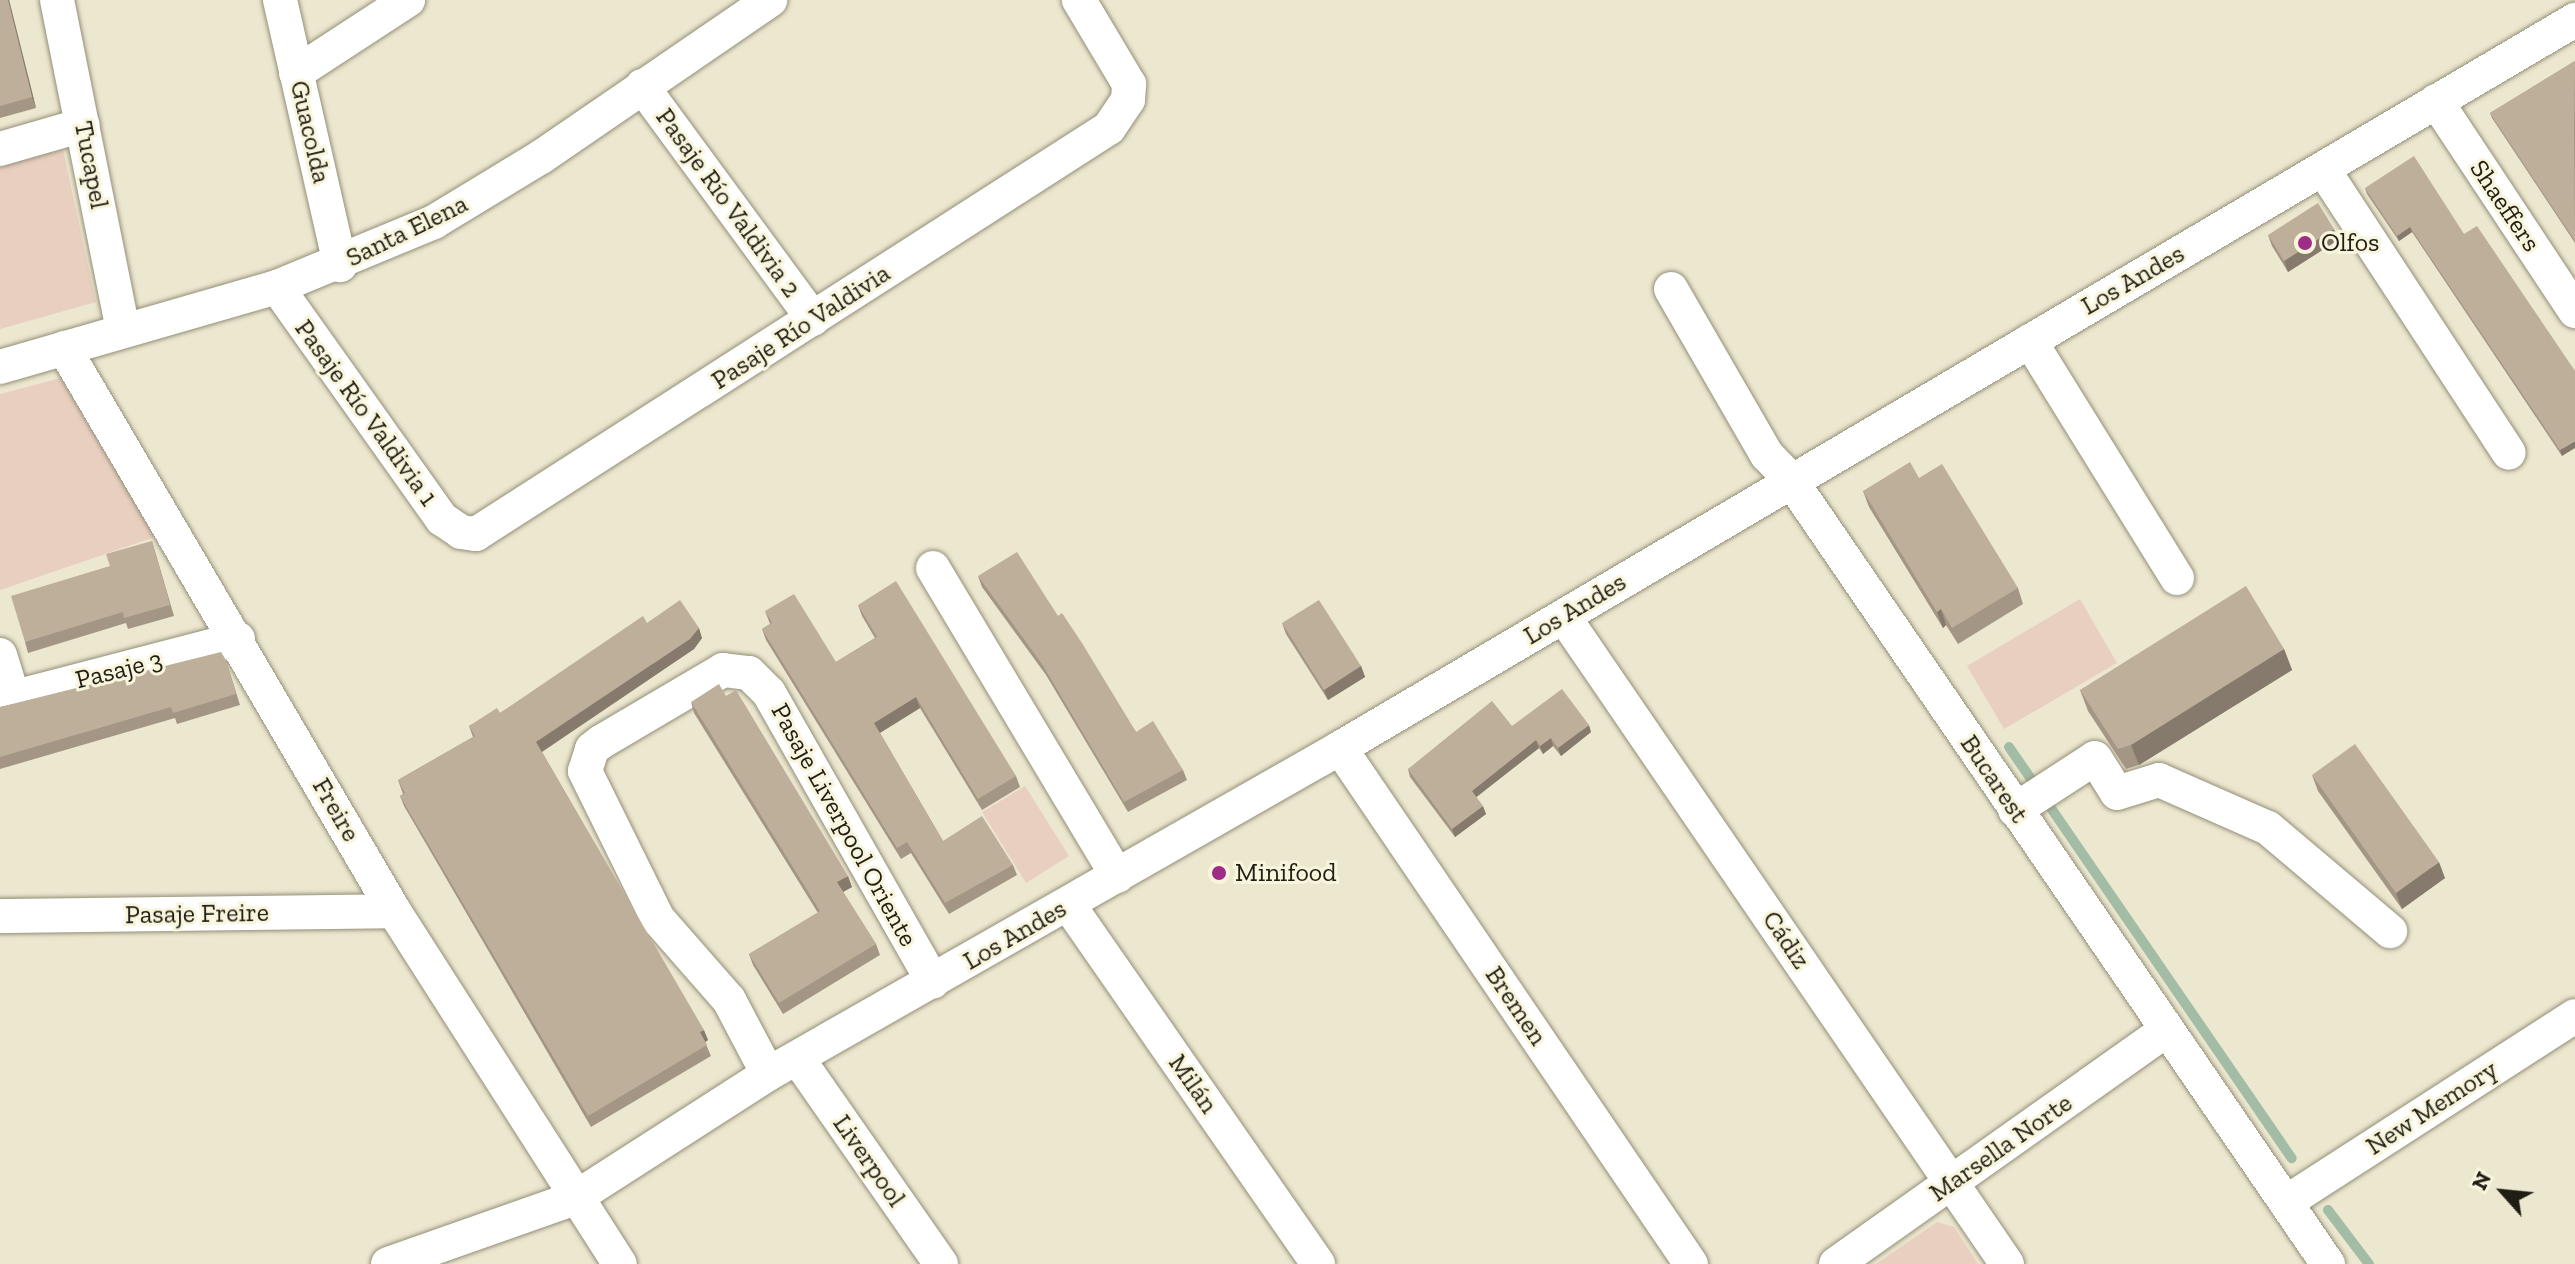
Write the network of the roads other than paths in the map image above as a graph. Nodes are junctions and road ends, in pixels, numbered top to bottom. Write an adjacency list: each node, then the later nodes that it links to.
1 (57, 0): 10 (street, Tucapel)
2 (280, 0): 7 (street, Guacolda)
3 (408, 0): 7 (street)
4 (770, 0): 8 (street, Santa Elena)
5 (1079, 0): 17 (street, Pasaje Río Valdivia)
6 (2575, 20): 9 (street, Los Andes)
7 (296, 73): 13 (street, Guacolda)
8 (642, 86): 13 (street, Santa Elena); 17 (street, Pasaje Río Valdivia 2)
9 (2436, 101): 12 (street, Los Andes); 16 (street, Shaeffers)
10 (83, 125): 11 (street); 18 (street, Tucapel)
11 (0, 149)
12 (2323, 169): 19 (street, Los Andes); 22 (street)
13 (340, 265): 14 (street, Santa Elena)
14 (277, 287): 18 (street, Santa Elena); 24 (street, Pasaje Río Valdivia 1)
15 (1671, 289): 23 (street, Bucarest)
16 (2575, 311)
17 (813, 319): 24 (street, Pasaje Río Valdivia)
18 (123, 330): 20 (street, Santa Elena)
19 (2030, 341): 23 (street, Los Andes); 26 (street)
20 (64, 348): 21 (street, Santa Elena); 28 (street, Freire)
21 (0, 367)
22 (2509, 453)
23 (1790, 479): 27 (street, Los Andes); 33 (street, Bucarest)
24 (461, 532)
25 (933, 568): 34 (street)
26 (2177, 578)
27 (1564, 617): 31 (street, Los Andes); 43 (street, Cádiz)
28 (238, 639): 30 (street, Pasaje 3); 36 (street, Freire)
29 (0, 655): 30 (street)
30 (6, 699)
31 (1340, 748): 34 (street, Los Andes); 51 (street, Bremen)
32 (587, 761): 39 (street, Pasaje Liverpool Oriente); 42 (street, Liverpool)
33 (2015, 810): 38 (street); 41 (street, Bucarest)
34 (1117, 876): 35 (street, Los Andes)
35 (1068, 904): 39 (street, Los Andes); 50 (street, Milán)
36 (394, 911): 37 (street, Pasaje Freire); 44 (street, Freire)
37 (0, 916)
38 (2390, 931)
39 (933, 982): 42 (street, Los Andes)
40 (2575, 1016): 45 (street, New Memory)
41 (2165, 1031): 43 (street, Marsella Norte); 45 (street, Bucarest)
42 (783, 1066): 44 (street, Los Andes); 49 (street, Liverpool)
43 (1953, 1183): 52 (street, Marsella Norte); 53 (street, Cádiz)
44 (575, 1198): 47 (street, Los Andes); 48 (street, Freire)
45 (2288, 1201): 46 (street, Bucarest)
46 (2324, 1262)
47 (388, 1264)
48 (620, 1264)
49 (941, 1264)
50 (1318, 1264)
51 (1691, 1264)
52 (1836, 1264)
53 (2007, 1264)

